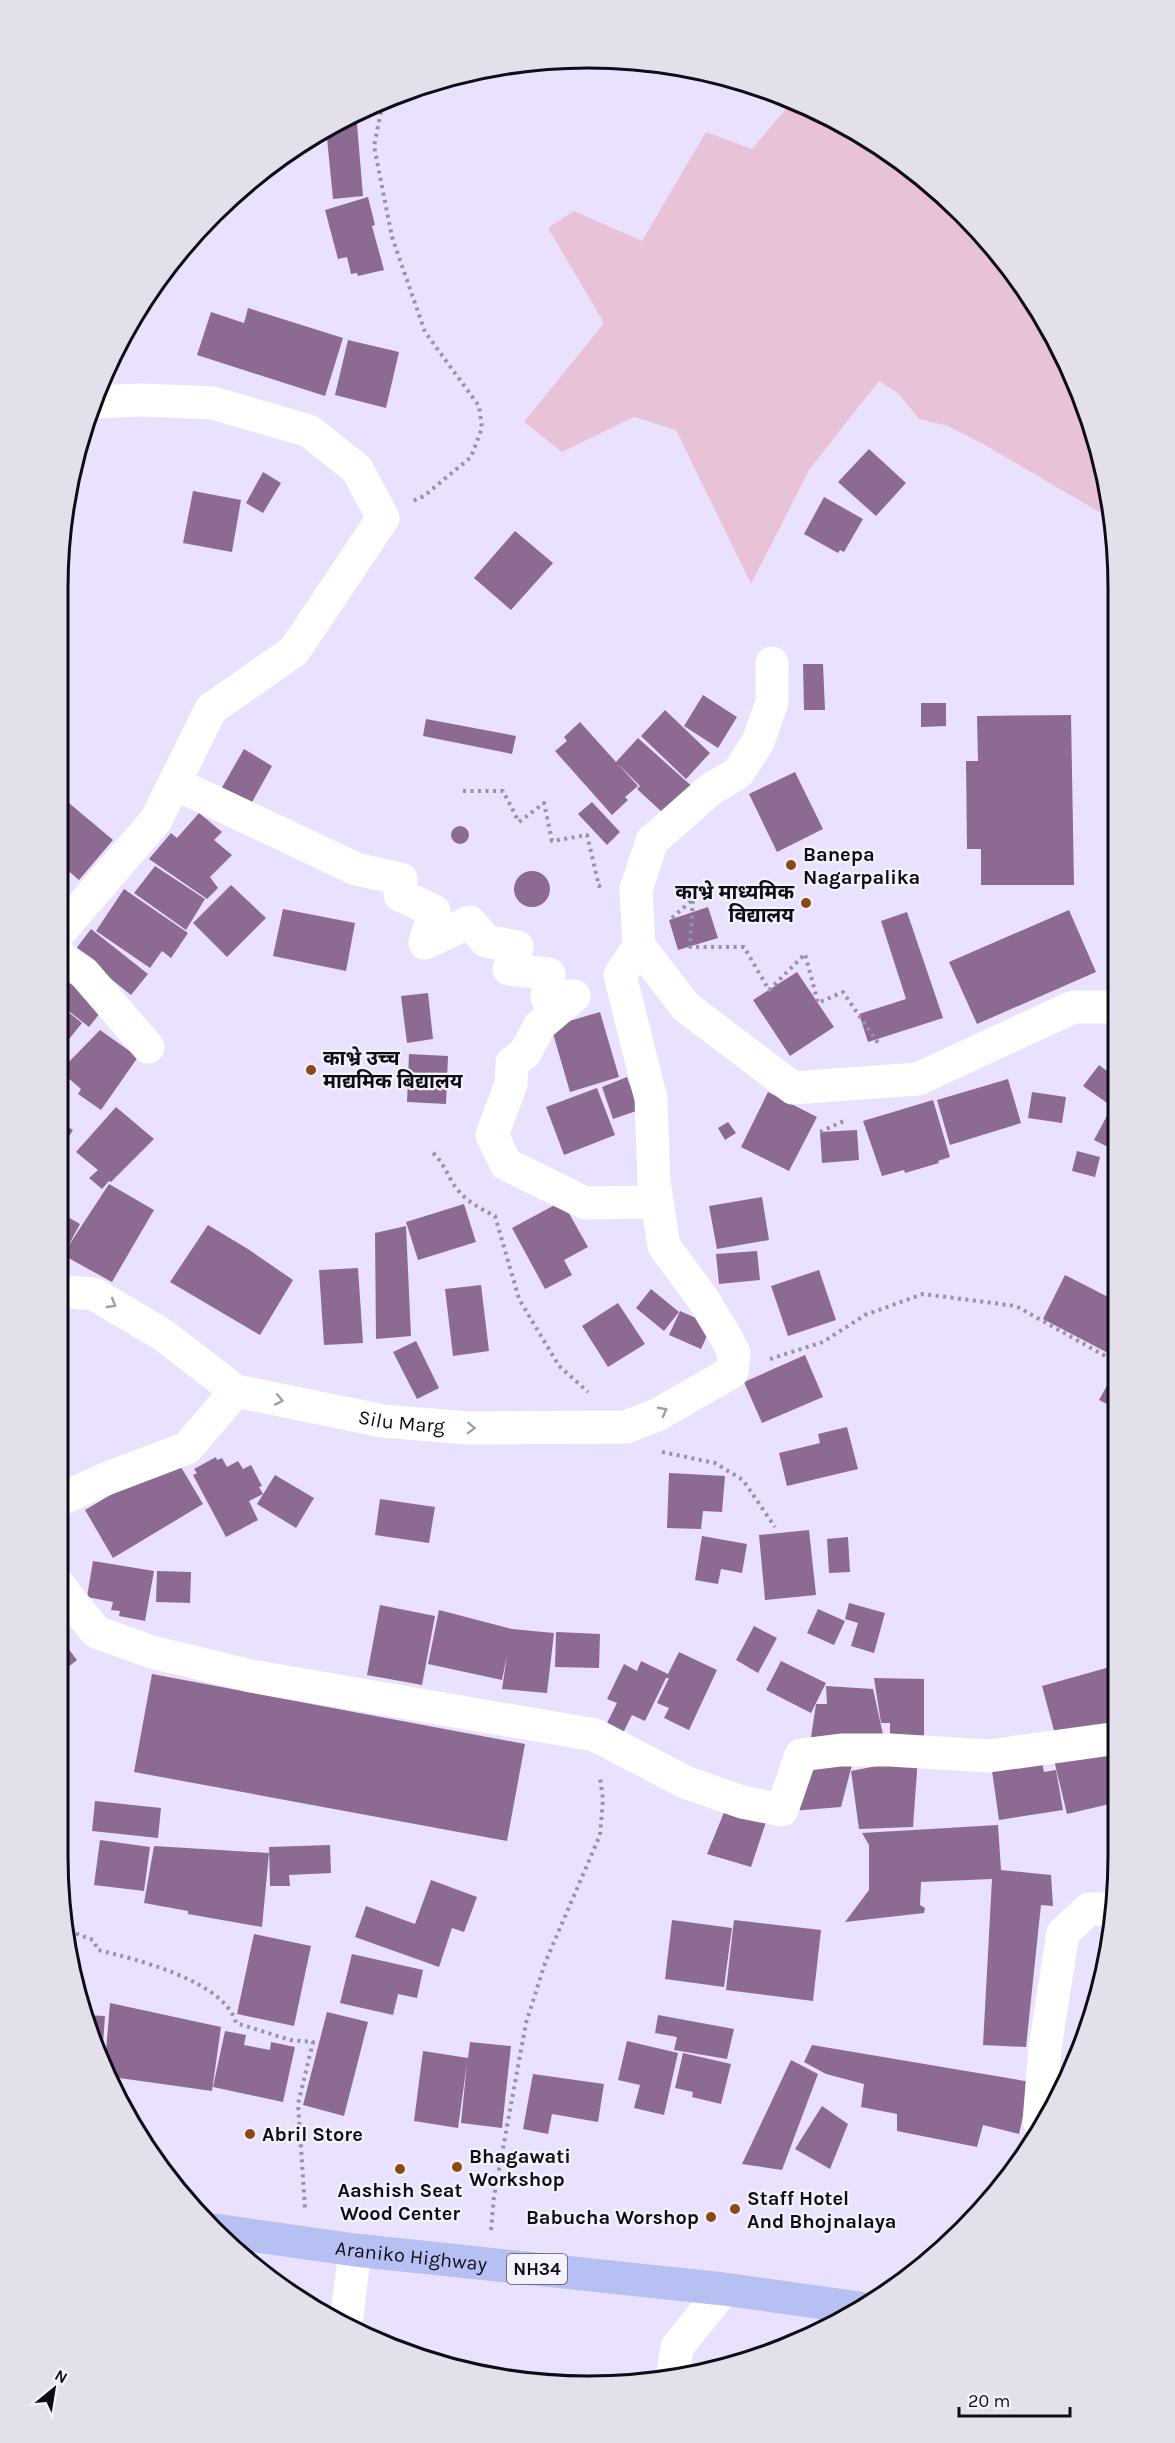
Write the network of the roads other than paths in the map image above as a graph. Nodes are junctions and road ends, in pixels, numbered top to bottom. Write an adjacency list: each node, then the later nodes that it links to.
1 (102, 402): 3 (street)
2 (772, 663): 5 (street)
3 (174, 783): 4 (street); 9 (street)
4 (68, 922)
5 (639, 946): 7 (street); 9 (street)
6 (68, 962): 8 (street)
7 (1108, 1007)
8 (148, 1047)
9 (657, 1202): 11 (street, Silu Marg, one-way to 9)
10 (68, 1292): 11 (street, Silu Marg, one-way to 11)
11 (236, 1391): 12 (street)
12 (68, 1496)
13 (68, 1597): 14 (street)
14 (1108, 1739)
15 (1104, 1909): 16 (street)
16 (1040, 2113)
17 (230, 2232): 18 (highway, Araniko Highway / NH34)
18 (355, 2250): 19 (highway, Araniko Highway / NH34); 21 (street)
19 (724, 2289): 20 (highway, Araniko Highway / NH34); 22 (street)
20 (847, 2306)
21 (347, 2316)
22 (674, 2368)

